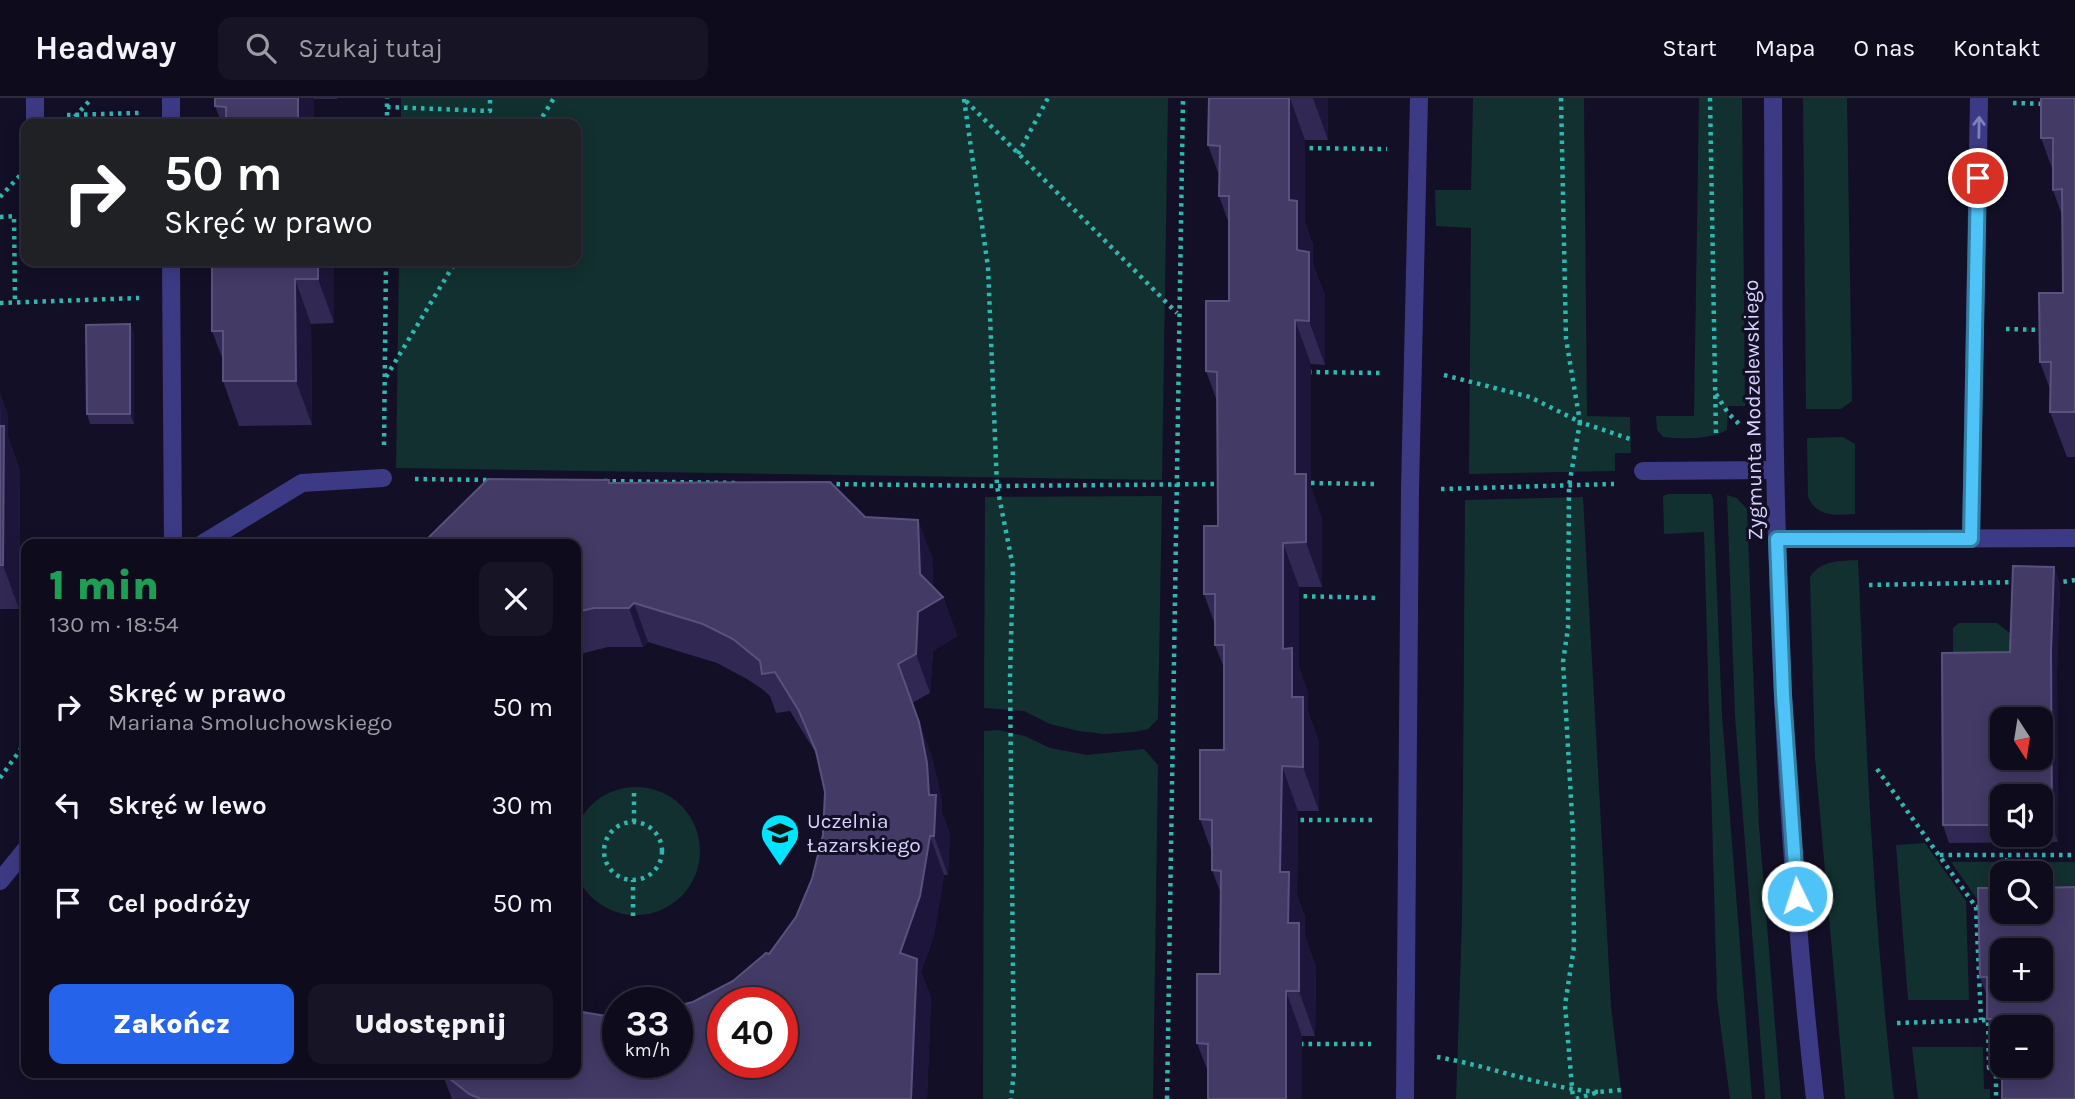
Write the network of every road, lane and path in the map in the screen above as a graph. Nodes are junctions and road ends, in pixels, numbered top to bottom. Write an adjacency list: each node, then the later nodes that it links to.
1 (35, 98): 18 (street)
2 (92, 98): 17 (path)
3 (387, 98): 15 (path)
4 (490, 98): 15 (path)
5 (554, 98): 21 (path)
6 (1048, 98): 24 (path)
7 (1183, 98): 34 (path)
8 (1419, 98): 23 (street)
9 (1561, 98): 41 (path)
10 (1710, 98): 40 (path)
11 (1773, 98): 45 (street, Zygmunta Modzelewskiego)
12 (964, 99): 24 (path); 56 (path)
13 (1979, 100): 14 (path); 35 (street, one-way to 13)
14 (2048, 104)
15 (387, 107): 20 (path)
16 (171, 111): 17 (path)
17 (78, 114): 18 (path); 19 (path)
18 (35, 117)
19 (73, 119)
20 (387, 119)
21 (541, 119)
22 (1293, 148): 23 (path)
23 (1418, 150): 37 (street)
24 (1018, 154): 34 (path)
25 (21, 174): 26 (path)
26 (0, 197)
27 (0, 217): 32 (path)
28 (171, 266): 31 (street)
29 (386, 266): 39 (path)
30 (453, 266): 39 (path)
31 (172, 297): 32 (path); 60 (street)
32 (15, 302): 33 (path)
33 (0, 303)
34 (1178, 313): 55 (path)
35 (1975, 329): 36 (path); 63 (street)
36 (2050, 330)
37 (1413, 370): 38 (path); 41 (path); 58 (street)
38 (1303, 372)
39 (385, 378): 47 (path)
40 (1714, 392): 42 (path); 43 (path)
41 (1580, 422): 44 (path); 57 (path)
42 (1739, 424)
43 (1718, 443)
44 (1643, 444)
45 (1775, 470): 46 (street); 62 (street, Zygmunta Modzelewskiego)
46 (1643, 471)
47 (383, 478): 48 (path); 61 (street)
48 (495, 480)
49 (592, 481): 50 (path)
50 (746, 483)
51 (1311, 483): 58 (path)
52 (815, 484): 56 (path)
53 (1233, 484): 55 (path)
54 (1619, 484): 57 (path)
55 (1175, 485): 56 (path); 94 (path)
56 (997, 486): 93 (path)
57 (1569, 486): 58 (path); 90 (path)
58 (1410, 489): 69 (street)
59 (2075, 538): 63 (street)
60 (173, 539)
61 (210, 539)
62 (1777, 539): 63 (street); 97 (street, Zygmunta Modzelewskiego)
63 (1971, 539)
64 (2075, 580): 66 (path)
65 (2023, 582): 67 (path)
66 (2046, 582)
67 (1869, 585)
68 (1287, 596): 69 (path)
69 (1409, 598): 75 (street)
70 (21, 749): 72 (path)
71 (1877, 769): 78 (path)
72 (0, 778)
73 (634, 788): 76 (path)
74 (1284, 820): 75 (path)
75 (1407, 821): 89 (street)
76 (634, 822): 81 (path); 81 (path)
77 (21, 855): 82 (street)
78 (1939, 855): 80 (path); 83 (path)
79 (2075, 855): 80 (path)
80 (2008, 856): 83 (path)
81 (633, 880): 85 (path)
82 (0, 881)
83 (1979, 907): 84 (path); 86 (path)
84 (1990, 907)
85 (633, 916)
86 (1980, 1020): 87 (path); 98 (path)
87 (1897, 1023)
88 (1295, 1044): 89 (path)
89 (1405, 1048): 90 (path); 95 (street)
90 (1572, 1090): 92 (path); 96 (path)
91 (1621, 1090): 92 (path)
92 (1598, 1092): 96 (path)
93 (1011, 1099)
94 (1167, 1099)
95 (1405, 1099)
96 (1574, 1099)
97 (1815, 1099)
98 (1996, 1099)

